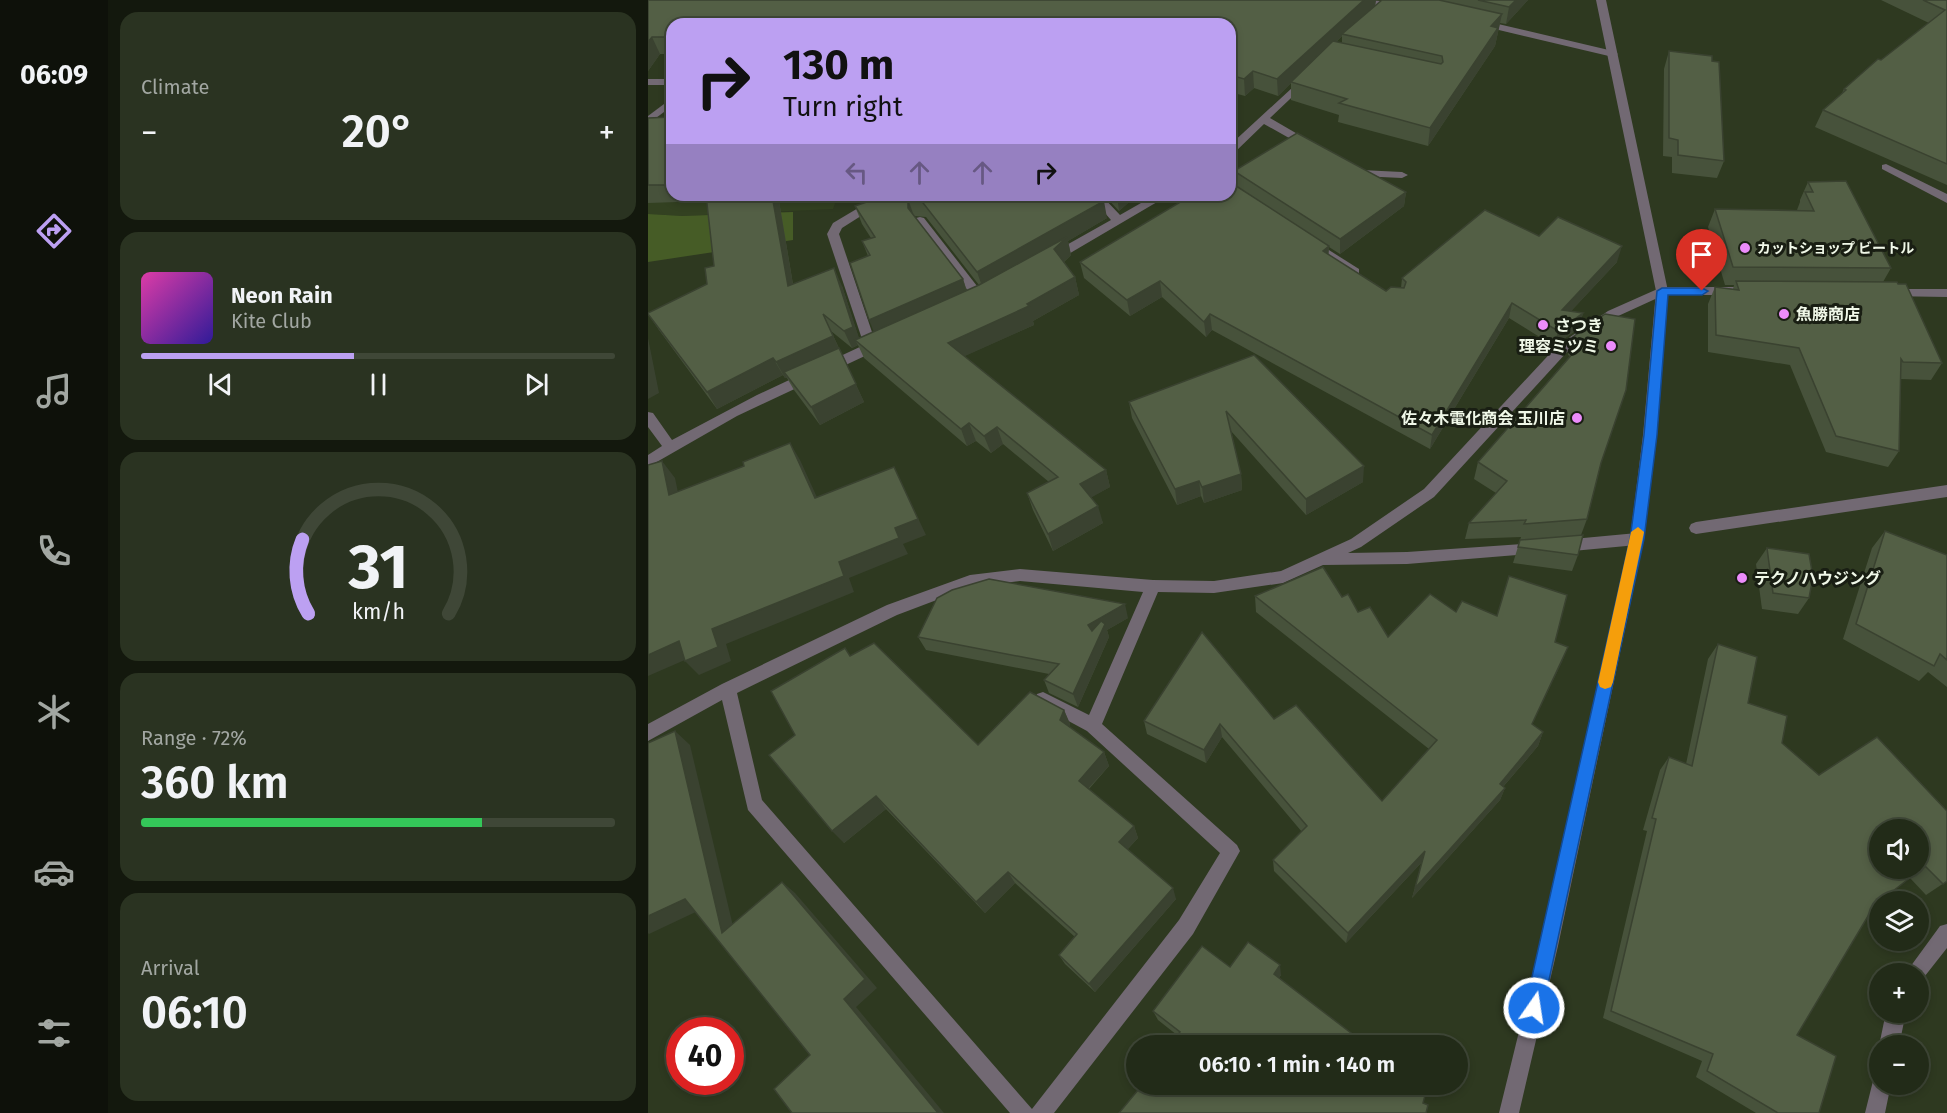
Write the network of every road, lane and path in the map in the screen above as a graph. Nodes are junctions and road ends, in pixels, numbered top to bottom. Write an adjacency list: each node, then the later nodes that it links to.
1 (1352, 0): 3 (street)
2 (1601, 0): 7 (street)
3 (1391, 1): 4 (street); 5 (street)
4 (1413, 8)
5 (1373, 17)
6 (1470, 21): 7 (street)
7 (1613, 54): 28 (street)
8 (1313, 71): 12 (street)
9 (648, 82): 10 (street)
10 (666, 82)
11 (666, 106): 13 (street)
12 (1264, 120): 14 (street); 15 (street)
13 (648, 121)
14 (1236, 146)
15 (1321, 152)
16 (1340, 162): 18 (street)
17 (1886, 168): 19 (street)
18 (1402, 175)
19 (1947, 199)
20 (878, 201): 34 (street)
21 (1101, 201): 24 (street)
22 (1153, 201): 24 (street)
23 (920, 221): 32 (street)
24 (1119, 221): 26 (street)
25 (1298, 234): 27 (street)
26 (1038, 267)
27 (1367, 279)
28 (1662, 291): 29 (street); 40 (street); 41 (street)
29 (1749, 292)
30 (1878, 293): 31 (street)
31 (1947, 293)
32 (980, 298)
33 (893, 337): 34 (street)
34 (871, 347): 36 (street)
35 (648, 417): 36 (street)
36 (670, 447): 37 (street)
37 (648, 462)
38 (1947, 491): 39 (street)
39 (1696, 528)
40 (1637, 539): 41 (street); 52 (street)
41 (1319, 561): 42 (street)
42 (1153, 586): 43 (street); 45 (street)
43 (728, 689): 46 (street); 50 (street)
44 (1043, 699): 45 (street)
45 (1093, 726): 51 (street)
46 (648, 733)
47 (1947, 933): 48 (street)
48 (1923, 963)
49 (1879, 1095): 53 (street)
50 (1023, 1113)
51 (1041, 1113)
52 (1509, 1113)
53 (1875, 1113)

